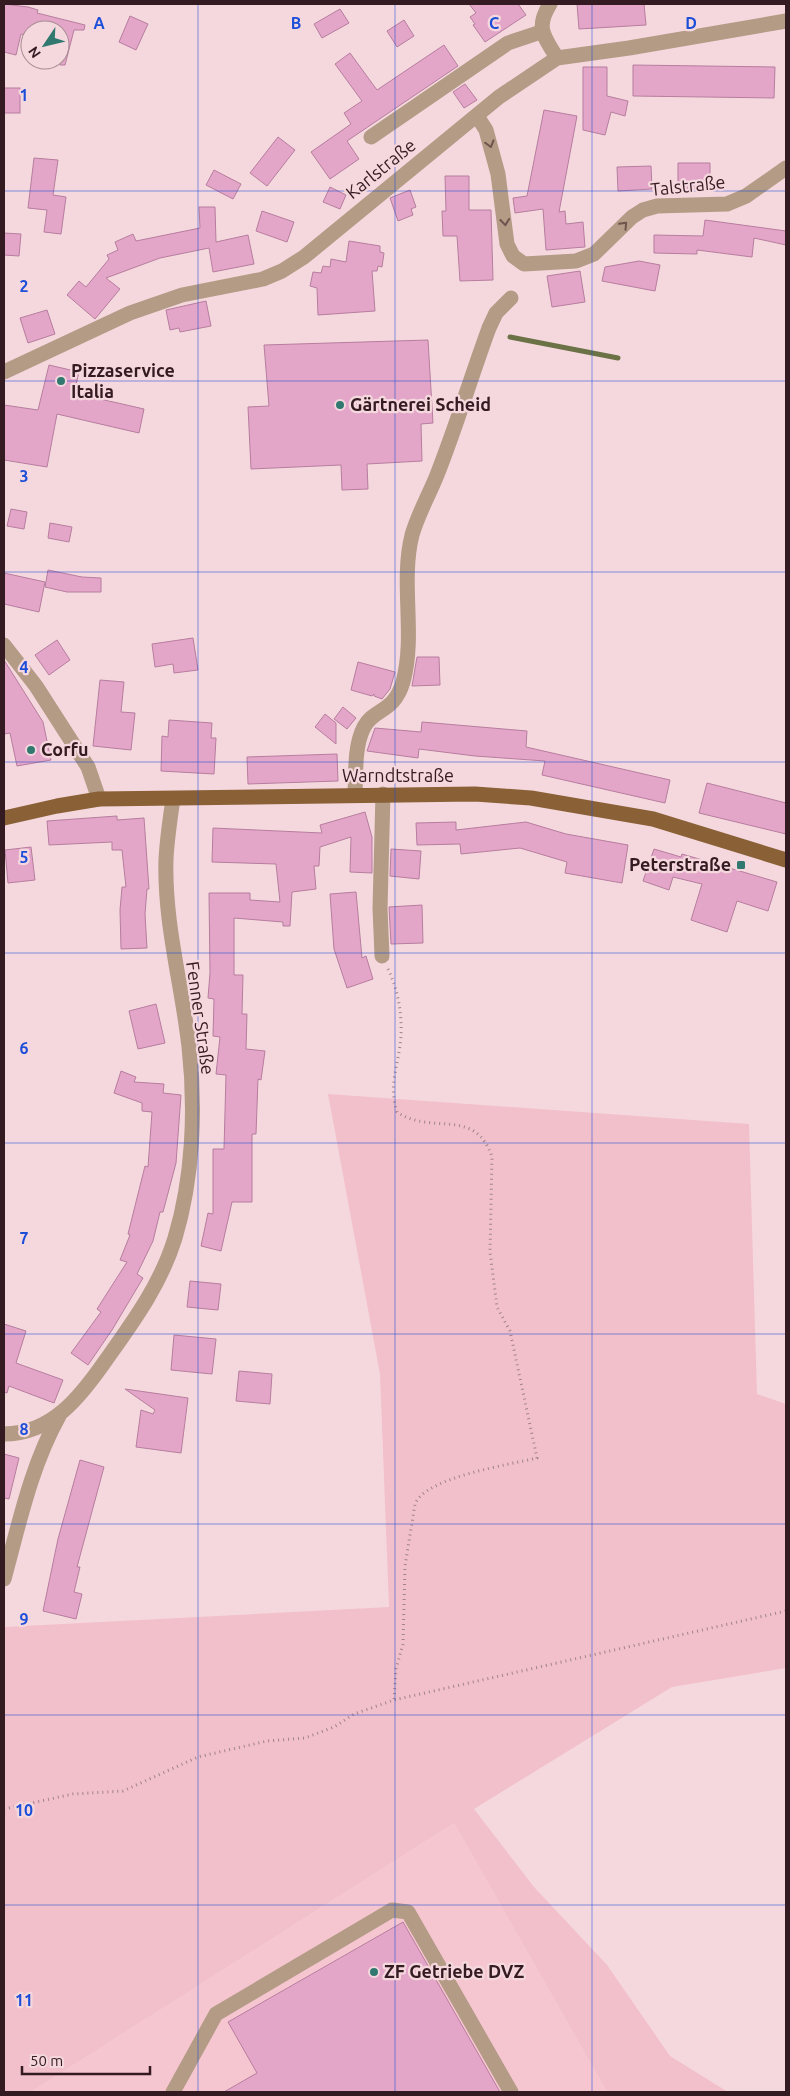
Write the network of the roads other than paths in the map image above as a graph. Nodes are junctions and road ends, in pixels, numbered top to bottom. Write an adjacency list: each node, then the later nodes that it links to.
1 (550, 4): 3 (street)
2 (786, 21): 4 (street, Karlstraße)
3 (542, 32): 4 (street); 6 (street, Karlstraße)
4 (557, 58): 5 (street, Karlstraße)
5 (477, 116): 7 (street, Talstraße, one-way to 7); 9 (street, Karlstraße)
6 (371, 136)
7 (786, 168)
8 (511, 298): 11 (street)
9 (4, 372)
10 (4, 645): 13 (street)
11 (355, 794): 12 (main road, Warndtstraße); 14 (main road, Warndtstraße)
12 (383, 794): 16 (main road, Warndtstraße); 17 (street)
13 (99, 799): 14 (main road, Warndtstraße); 15 (main road, Warndtstraße)
14 (172, 799): 18 (street, Fenner Straße)
15 (4, 818)
16 (786, 860)
17 (382, 956)
18 (61, 1413): 19 (street, Fenner Straße); 20 (street)
19 (4, 1434)
20 (4, 1579)
21 (173, 2092): 22 (street)
22 (511, 2092)

